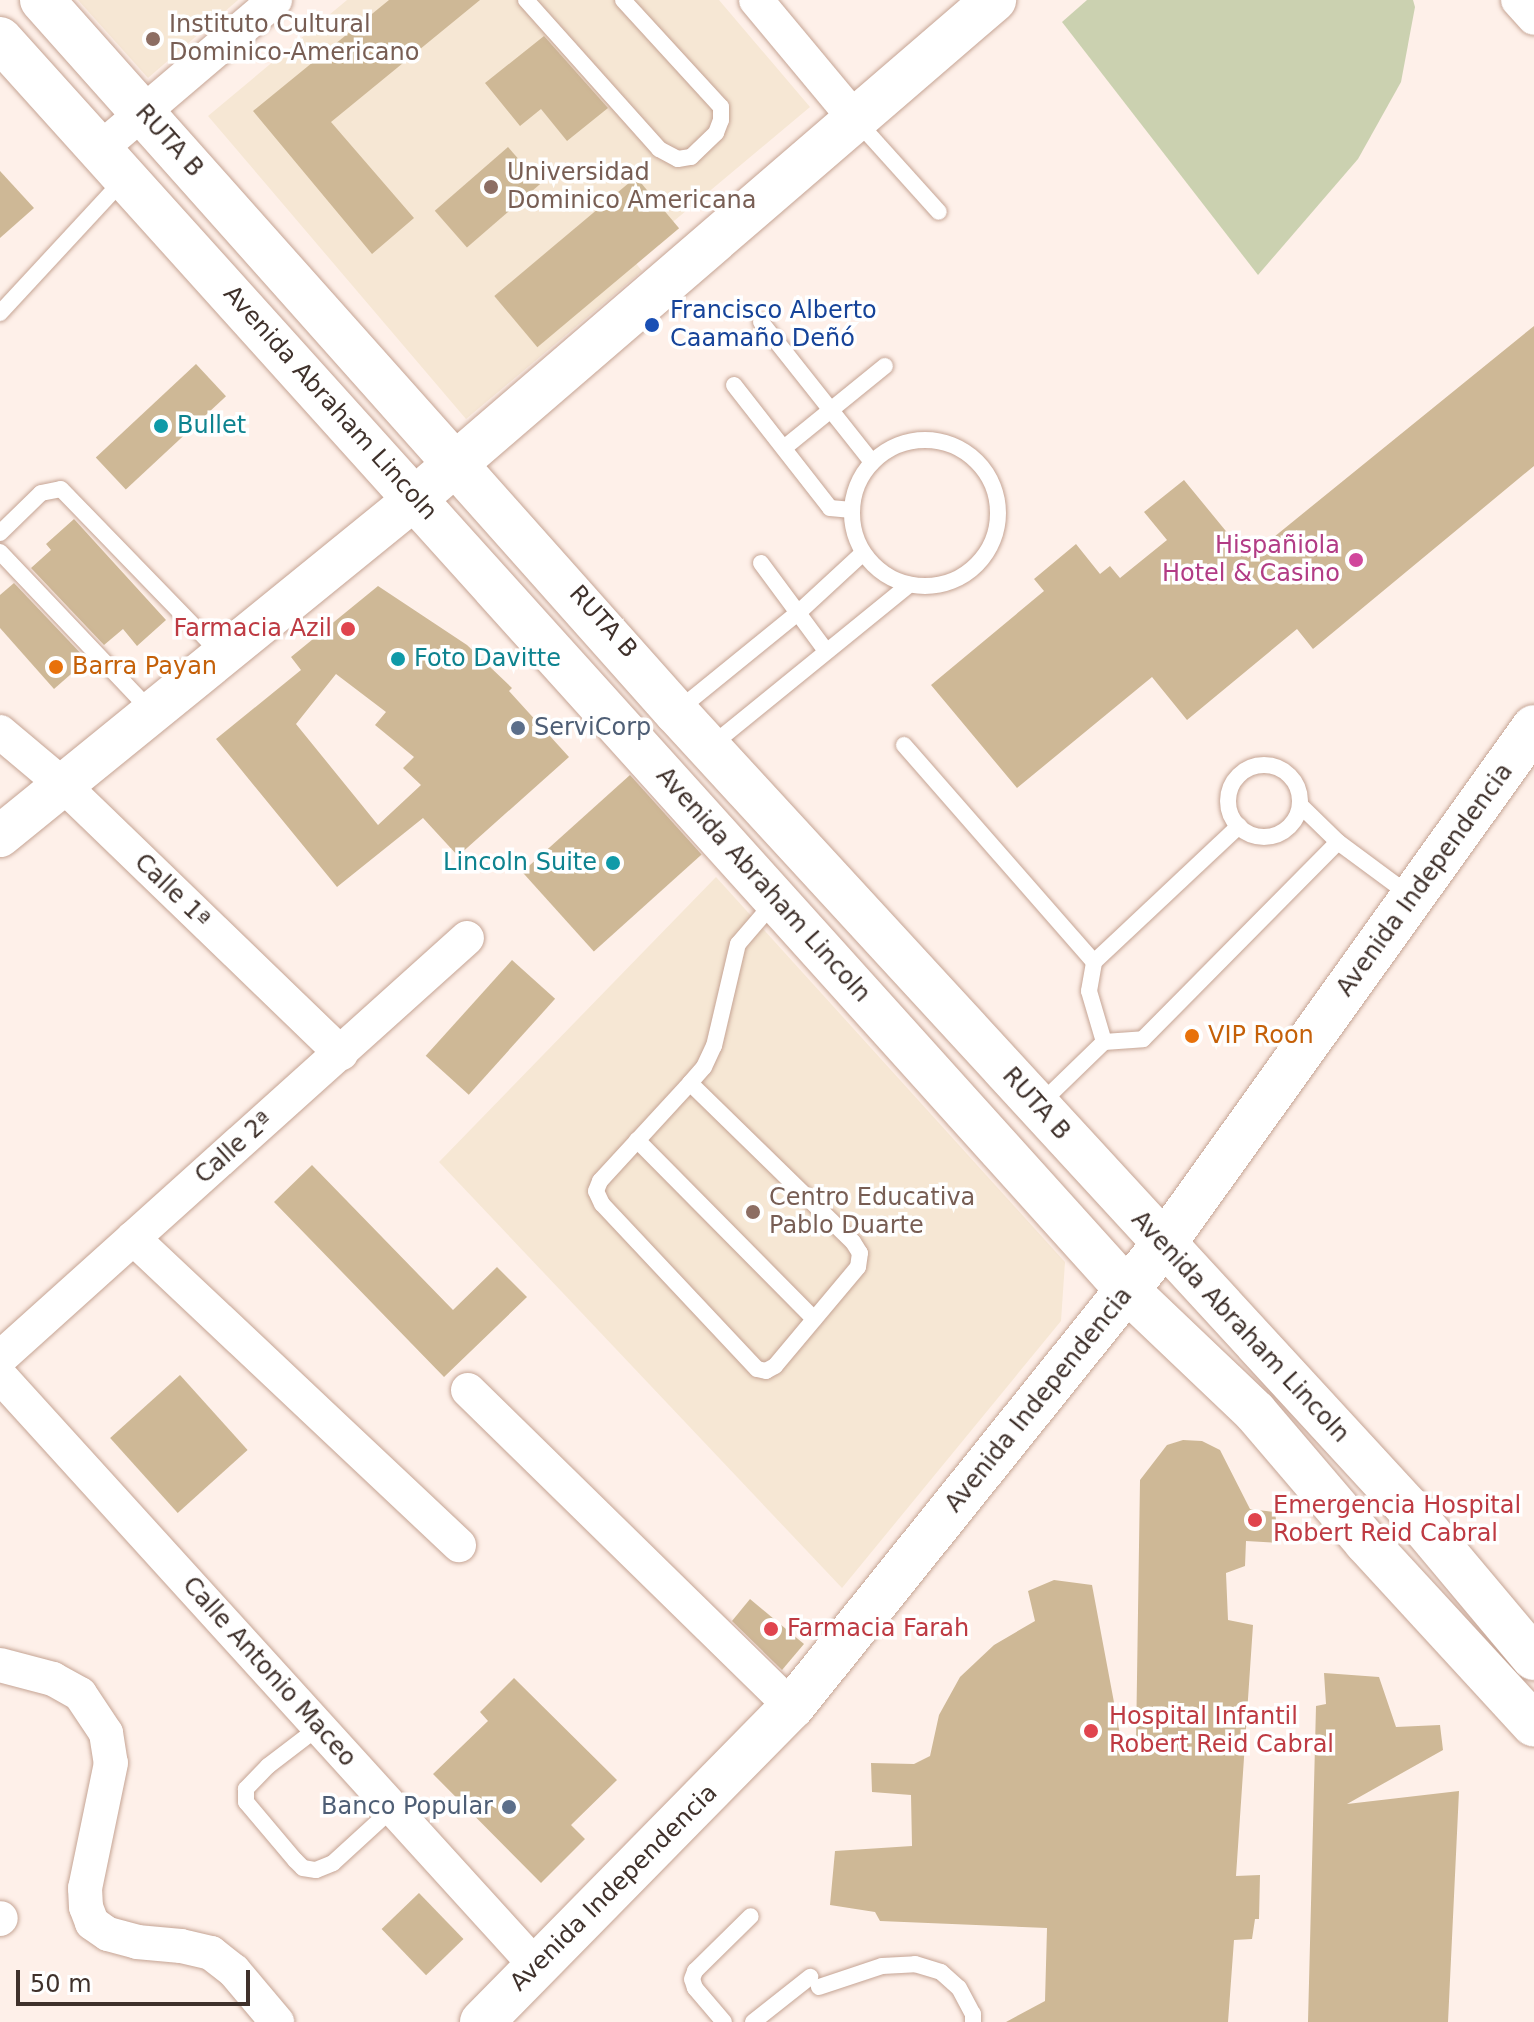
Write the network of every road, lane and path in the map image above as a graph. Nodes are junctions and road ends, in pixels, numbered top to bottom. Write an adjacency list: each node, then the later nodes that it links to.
1 (42, 0): 10 (main road, Avenida Abraham Lincoln); 50 (lane, RUTA B)
2 (275, 0): 10 (street)
3 (526, 0): 4 (lane)
4 (623, 0)
5 (756, 0): 11 (street)
6 (994, 0): 11 (main road)
7 (1518, 0): 8 (street)
8 (1534, 18)
9 (9, 55): 12 (main road, Avenida Abraham Lincoln)
10 (142, 115): 12 (street); 21 (main road, Avenida Abraham Lincoln)
11 (855, 119): 13 (lane); 21 (main road)
12 (113, 163): 14 (lane); 22 (main road, Avenida Abraham Lincoln)
13 (939, 212)
14 (0, 313)
15 (761, 322): 18 (lane)
16 (885, 366): 18 (lane)
17 (734, 385): 19 (lane)
18 (831, 410): 19 (lane); 20 (lane)
19 (784, 448): 23 (lane)
20 (872, 462): 23 (lane); 28 (lane)
21 (454, 465): 22 (main road); 33 (main road, Avenida Abraham Lincoln)
22 (416, 498): 31 (street); 44 (main road, Avenida Abraham Lincoln)
23 (852, 510): 26 (lane)
24 (0, 533): 31 (lane)
25 (0, 552): 32 (lane)
26 (863, 553): 28 (lane); 29 (lane)
27 (761, 563): 29 (lane)
28 (909, 585): 30 (lane)
29 (799, 612): 30 (lane); 33 (lane)
30 (826, 651): 37 (lane)
31 (222, 655): 32 (street)
32 (152, 712): 38 (street)
33 (676, 712): 37 (main road, Avenida Abraham Lincoln)
34 (1534, 727): 43 (main road, Avenida Independencia)
35 (0, 732): 38 (street, Calle 1ª)
36 (904, 745): 46 (lane)
37 (709, 748): 50 (main road, Avenida Abraham Lincoln)
38 (62, 784): 41 (street); 48 (street, Calle 1ª)
39 (1300, 805): 40 (lane); 40 (lane); 42 (lane)
40 (1239, 826): 46 (lane)
41 (0, 836)
42 (1338, 842): 43 (lane); 47 (lane)
43 (1413, 897): 53 (main road, Avenida Independencia)
44 (776, 899): 49 (lane); 54 (main road, Avenida Abraham Lincoln)
45 (467, 938): 48 (street, Calle 2ª)
46 (1094, 962): 47 (lane)
47 (1104, 1042): 50 (lane)
48 (341, 1053): 52 (street, Calle 2ª)
49 (690, 1083): 51 (lane); 55 (lane)
50 (1038, 1106): 53 (lane, RUTA B)
51 (637, 1140): 55 (lane); 55 (lane)
52 (133, 1238): 56 (street, Calle 2ª); 60 (street)
53 (1163, 1245): 54 (main road, Avenida Independencia); 59 (main road, Avenida Abraham Lincoln)
54 (1127, 1290): 59 (main road, Avenida Abraham Lincoln); 63 (main road, Avenida Independencia)
55 (814, 1319)
56 (0, 1358)
57 (0, 1376): 65 (street, Calle Antonio Maceo)
58 (468, 1390): 63 (street)
59 (1387, 1525): 61 (main road, Avenida Abraham Lincoln); 64 (main road, Avenida Abraham Lincoln)
60 (459, 1545)
61 (1534, 1658)
62 (0, 1665): 69 (street)
63 (792, 1707): 68 (main road, Avenida Independencia)
64 (1534, 1725)
65 (319, 1727): 66 (street, Calle Antonio Maceo); 66 (lane)
66 (393, 1808): 68 (street, Calle Antonio Maceo)
67 (751, 1916): 71 (lane)
68 (537, 1967): 70 (main road, Avenida Independencia)
69 (277, 2022)
70 (482, 2022)
71 (724, 2022)
72 (753, 2022): 73 (lane)
73 (973, 2022)

